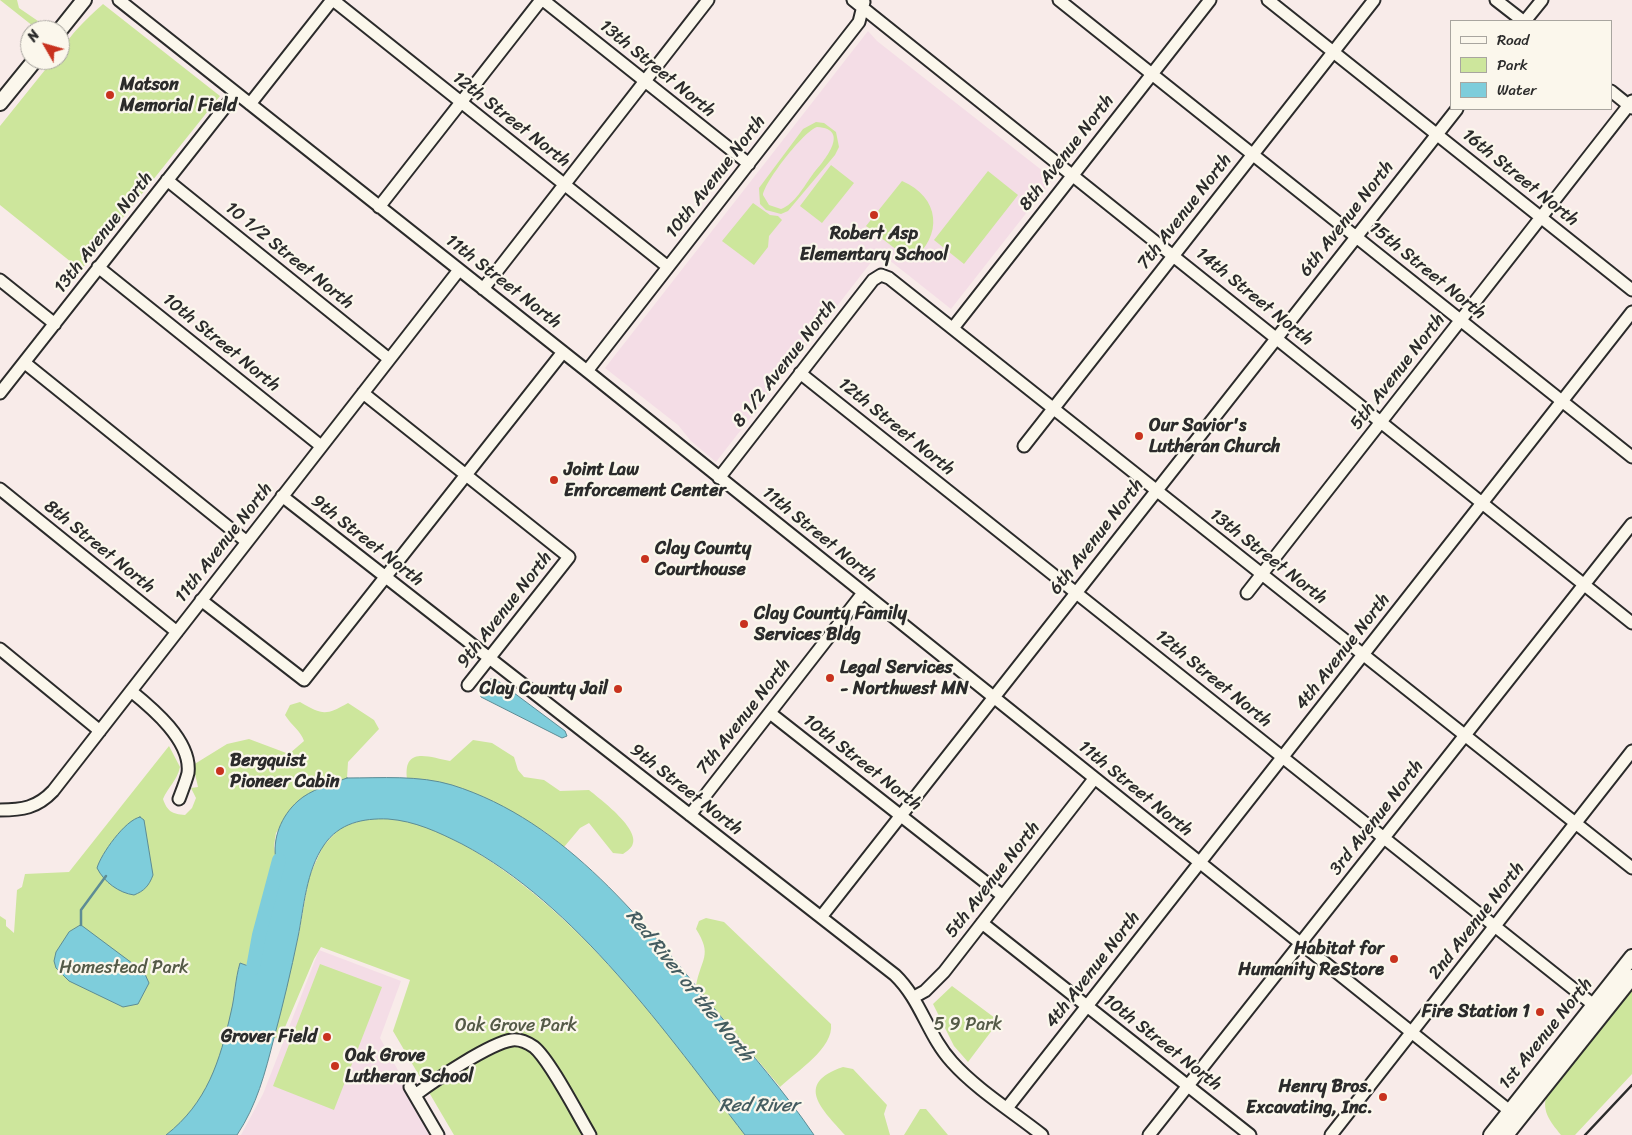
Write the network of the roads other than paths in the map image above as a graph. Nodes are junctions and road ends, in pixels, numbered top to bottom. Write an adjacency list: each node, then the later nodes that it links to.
1 (84, 0): 14 (main road)
2 (119, 0): 22 (street, 11th Street North)
3 (332, 0): 24 (street, 12th Street North); 25 (street)
4 (542, 0): 20 (street, 13th Street North); 24 (street)
5 (708, 0): 20 (street)
6 (853, 0): 13 (street, 14th Street North)
7 (1059, 0): 19 (street, 15th Street North)
8 (1210, 0): 19 (street, 8th Avenue North)
9 (1268, 0): 17 (street, 16th Street North)
10 (1374, 0): 17 (street, 7th Avenue North)
11 (1496, 0): 15 (street)
12 (1542, 0): 16 (street)
13 (863, 4): 30 (street, 10th Avenue North); 31 (street, 14th Street North)
14 (68, 20)
15 (1523, 20)
16 (1525, 20)
17 (1333, 52): 28 (street, 16th Street North); 29 (street, 7th Avenue North)
18 (27, 70): 23 (main road)
19 (1152, 74): 29 (street, 15th Street North); 31 (street, 8th Avenue North)
20 (645, 82): 30 (street, 13th Street North); 33 (street)
21 (1612, 92): 26 (street)
22 (236, 93): 25 (street, 11th Street North); 32 (street, 13th Avenue North)
23 (0, 102)
24 (461, 103): 33 (street, 12th Street North); 34 (street)
25 (250, 104): 34 (street, 11th Street North)
26 (1631, 105): 35 (street, 5th Avenue North)
27 (1456, 110): 28 (street, 6th Avenue North)
28 (1436, 134): 35 (street, 16th Street North); 36 (street, 6th Avenue North)
29 (1253, 155): 36 (street, 15th Street North); 37 (street, 7th Avenue North)
30 (748, 164): 39 (street, 10th Avenue North)
31 (1073, 175): 37 (street, 14th Street North); 48 (street, 8th Avenue North)
32 (168, 180): 38 (street, 13th Avenue North); 51 (street, 10 1/2 Street North)
33 (565, 184): 39 (street, 12th Street North); 43 (street)
34 (379, 207): 40 (street, 11th Street North)
35 (1541, 218): 44 (street, 16th Street North); 46 (street, 5th Avenue North)
36 (1356, 237): 46 (street, 15th Street North); 49 (street, 6th Avenue North)
37 (1173, 256): 49 (street, 14th Street North); 58 (street, 7th Avenue North)
38 (98, 267): 47 (street, 13th Avenue North); 60 (street, 10th Street North)
39 (668, 267): 53 (street, 10th Avenue North)
40 (459, 270): 43 (street, 11th Street North); 51 (street, 11th Avenue North)
41 (882, 275): 48 (street, 13th Street North); 54 (street, 8 1/2 Avenue North)
42 (0, 280): 47 (street)
43 (483, 289): 50 (street, 11th Street North)
44 (1632, 290)
45 (1632, 312): 57 (street, 4th Avenue North)
46 (1460, 320): 57 (street, 15th Street North); 59 (street, 5th Avenue North)
47 (55, 324): 52 (street, 13th Avenue North)
48 (952, 328): 58 (street, 13th Street North)
49 (1276, 338): 59 (street, 14th Street North); 66 (street, 6th Avenue North)
50 (563, 352): 53 (street, 11th Street North); 63 (street)
51 (389, 359): 55 (street, 11th Avenue North)
52 (25, 363): 56 (street, 13th Avenue North); 70 (street)
53 (587, 371): 64 (street, 11th Street North)
54 (800, 373): 64 (street, 8 1/2 Avenue North); 74 (street, 12th Street North)
55 (363, 393): 60 (street, 11th Avenue North); 63 (street)
56 (0, 394)
57 (1562, 401): 62 (street, 15th Street North); 68 (street, 4th Avenue North)
58 (1053, 408): 61 (street, 7th Avenue North); 66 (street, 13th Street North)
59 (1381, 422): 68 (street, 14th Street North); 71 (street, 5th Avenue North)
60 (321, 446): 67 (street, 11th Avenue North)
61 (1024, 446)
62 (1632, 457)
63 (465, 476): 72 (street); 82 (street, 9th Avenue North)
64 (719, 478): 75 (street, 11th Street North)
65 (0, 489): 79 (street, 8th Street North)
66 (1156, 490): 71 (street, 13th Street North); 74 (street, 6th Avenue North)
67 (282, 496): 70 (street, 11th Avenue North); 72 (street, 9th Street North)
68 (1482, 503): 73 (street, 14th Street North); 81 (street, 4th Avenue North)
69 (1632, 524): 73 (street, 3rd Avenue North)
70 (247, 542): 77 (street, 11th Avenue North)
71 (1262, 574): 76 (street, 5th Avenue North); 81 (street, 13th Street North)
72 (384, 577): 77 (street); 82 (street, 9th Street North)
73 (1584, 584): 78 (street, 14th Street North); 88 (street, 3rd Avenue North)
74 (1076, 592): 85 (street, 6th Avenue North); 90 (street, 12th Street North)
75 (863, 593): 85 (street, 11th Street North); 86 (street, 7th Avenue North)
76 (1247, 593)
77 (201, 600): 79 (street, 11th Avenue North)
78 (1632, 622)
79 (176, 632): 84 (street, 11th Avenue North)
80 (0, 650): 87 (street)
81 (1363, 654): 88 (street, 13th Street North); 90 (street, 4th Avenue North)
82 (490, 658): 83 (street, 9th Avenue North); 94 (street, 9th Street North)
83 (468, 685)
84 (131, 691): 87 (street, 11th Avenue North); 92 (street)
85 (993, 698): 91 (street, 11th Street North); 95 (street, 6th Avenue North)
86 (770, 713): 94 (street, 7th Avenue North); 95 (street, 10th Street North)
87 (100, 731): 93 (street, 11th Avenue North)
88 (1465, 735): 96 (street, 13th Street North); 97 (street, 3rd Avenue North)
89 (1632, 751): 96 (street, 2nd Avenue North)
90 (1282, 757): 97 (street, 12th Street North); 98 (street, 4th Avenue North)
91 (1094, 779): 98 (street, 11th Street North); 100 (street, 5th Avenue North)
92 (179, 799)
93 (0, 810)
94 (690, 815): 101 (street, 9th Street North)
95 (900, 816): 100 (street, 10th Street North); 101 (street, 6th Avenue North)
96 (1575, 824): 99 (street, 13th Street North); 103 (street, 2nd Avenue North)
97 (1384, 838): 103 (street, 12th Street North); 104 (street, 3rd Avenue North)
98 (1199, 863): 104 (street, 11th Street North); 108 (street, 4th Avenue North)
99 (1632, 868)
100 (1003, 896): 102 (street, 5th Avenue North)
101 (820, 917): 107 (street, 9th Street North)
102 (982, 923): 107 (street, 5th Avenue North); 108 (street, 10th Street North)
103 (1495, 926): 109 (street, 12th Street North); 110 (street, 2nd Avenue North)
104 (1300, 944): 110 (street, 11th Street North); 111 (street, 3rd Avenue North)
105 (1632, 957): 109 (main road, 1st Avenue North)
106 (1632, 977): 109 (main road, 1st Avenue North)
107 (914, 997): 112 (street, 9th Street North)
108 (1087, 1006): 111 (street, 10th Street North); 112 (street, 4th Avenue North)
109 (1599, 1009): 113 (main road, 1st Avenue North)
110 (1412, 1032): 113 (street, 11th Street North); 119 (street, 2nd Avenue North)
111 (1188, 1086): 117 (street, 3rd Avenue North); 118 (street, 10th Street North)
112 (1007, 1108): 116 (street, 9th Street North)
113 (1514, 1115): 120 (main road, 1st Avenue North); 121 (main road, 1st Avenue North)
114 (438, 1135): 115 (street)
115 (590, 1135)
116 (1042, 1135)
117 (1149, 1135)
118 (1250, 1135)
119 (1331, 1135)
120 (1491, 1135)
121 (1506, 1135)

